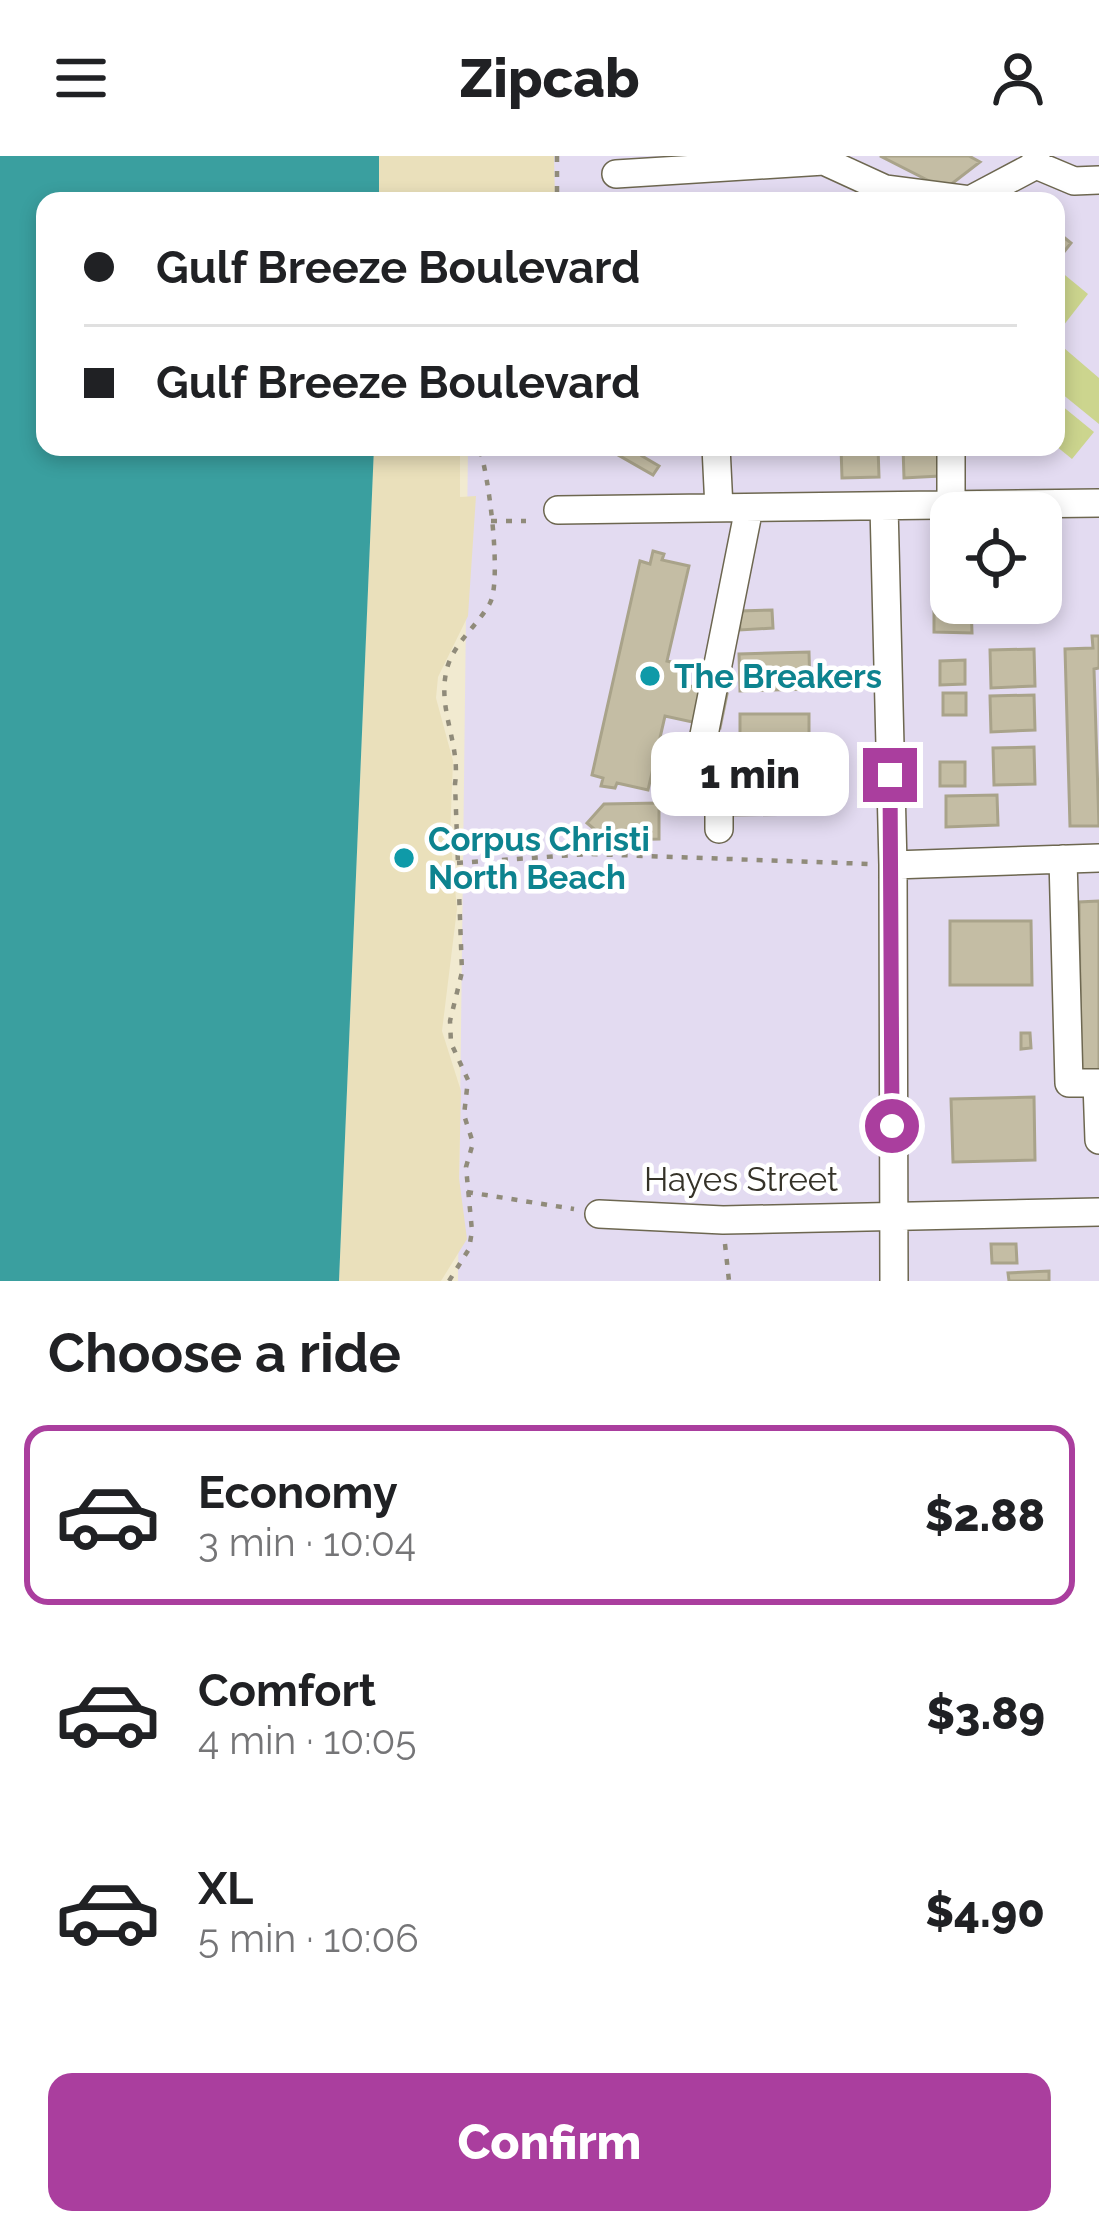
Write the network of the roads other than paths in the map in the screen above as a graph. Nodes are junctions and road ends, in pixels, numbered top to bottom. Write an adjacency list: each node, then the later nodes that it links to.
1 (1036, 160): 3 (street); 5 (street)
2 (616, 174): 4 (street)
3 (1099, 180)
4 (908, 192)
5 (983, 192)
6 (716, 456): 13 (street)
7 (951, 456): 8 (street)
8 (951, 492)
9 (1099, 503): 10 (street)
10 (1062, 504)
11 (930, 505): 12 (street)
12 (884, 506): 14 (street); 19 (street)
13 (719, 508): 14 (street); 15 (street)
14 (748, 508): 16 (street)
15 (558, 510)
16 (719, 829)
17 (1099, 858): 18 (street)
18 (1063, 859): 19 (street); 20 (street)
19 (893, 865): 24 (street)
20 (1098, 1083): 21 (street)
21 (1099, 1140)
22 (1099, 1212): 24 (street, Hayes Street)
23 (598, 1214): 24 (street, Hayes Street)
24 (892, 1214): 25 (street)
25 (894, 1281)

